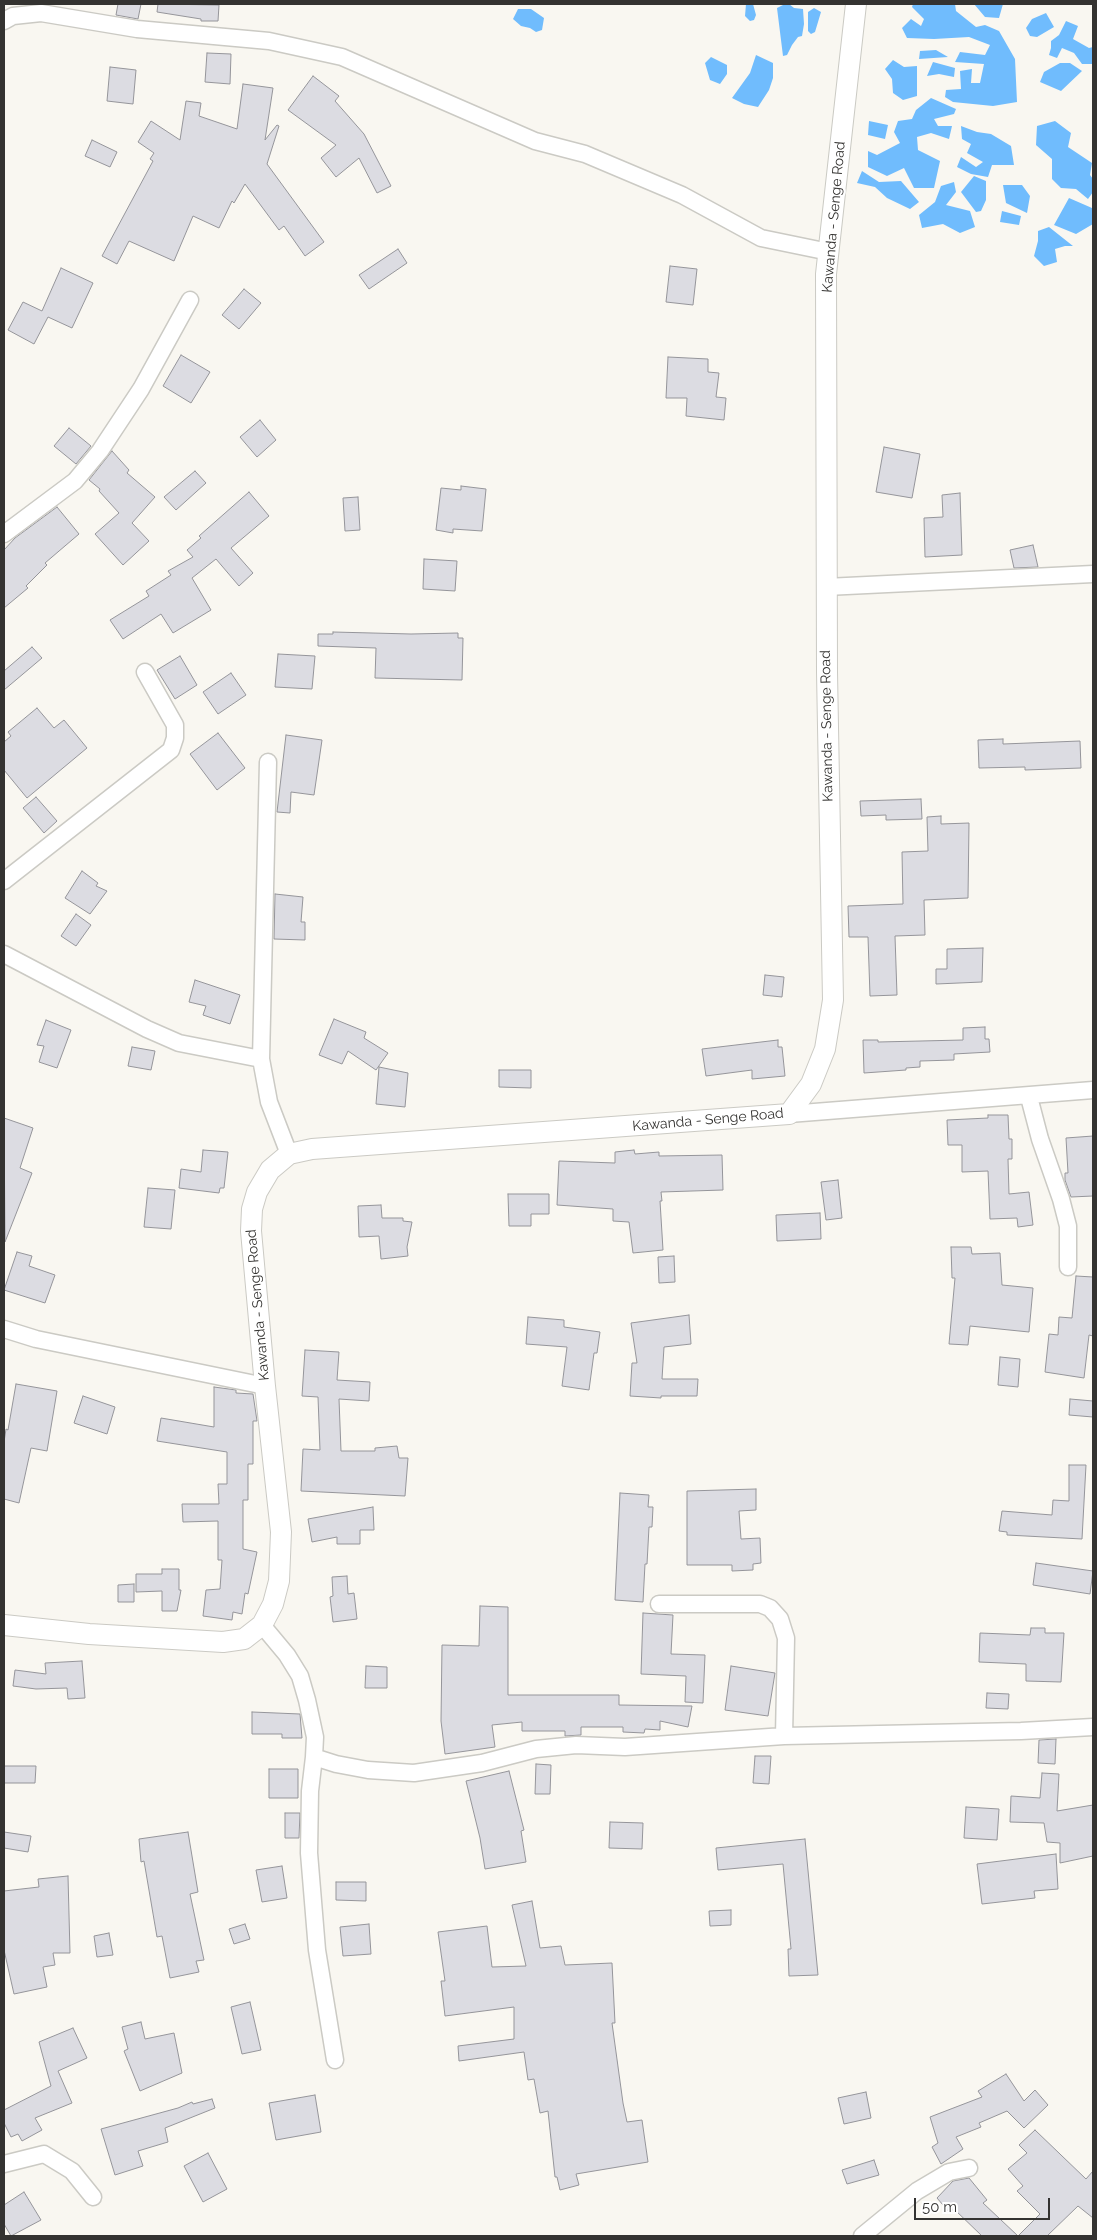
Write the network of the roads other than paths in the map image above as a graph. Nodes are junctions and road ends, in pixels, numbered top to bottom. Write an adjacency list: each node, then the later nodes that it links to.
1 (856, 4): 3 (street, Kawanda - Senge Road)
2 (4, 21): 3 (street)
3 (829, 252): 7 (street, Kawanda - Senge Road)
4 (190, 300): 5 (street)
5 (4, 534)
6 (1093, 574): 7 (street)
7 (826, 587): 15 (street, Kawanda - Senge Road)
8 (145, 672): 10 (street)
9 (268, 762): 12 (street)
10 (4, 881)
11 (4, 954): 12 (street)
12 (261, 1059): 16 (street)
13 (1093, 1090): 14 (street)
14 (1029, 1097): 15 (street); 17 (street)
15 (789, 1114): 16 (street, Kawanda - Senge Road)
16 (289, 1154): 19 (street, Kawanda - Senge Road)
17 (1068, 1268)
18 (4, 1329): 19 (street)
19 (264, 1386): 22 (street, Kawanda - Senge Road)
20 (659, 1604): 24 (street)
21 (4, 1625): 22 (street, Kawanda - Senge Road)
22 (262, 1625): 25 (street)
23 (1093, 1727): 24 (street)
24 (784, 1736): 25 (street)
25 (314, 1757): 26 (street)
26 (335, 2060)
27 (4, 2164): 29 (street)
28 (969, 2168): 30 (street)
29 (93, 2197)
30 (862, 2236)

